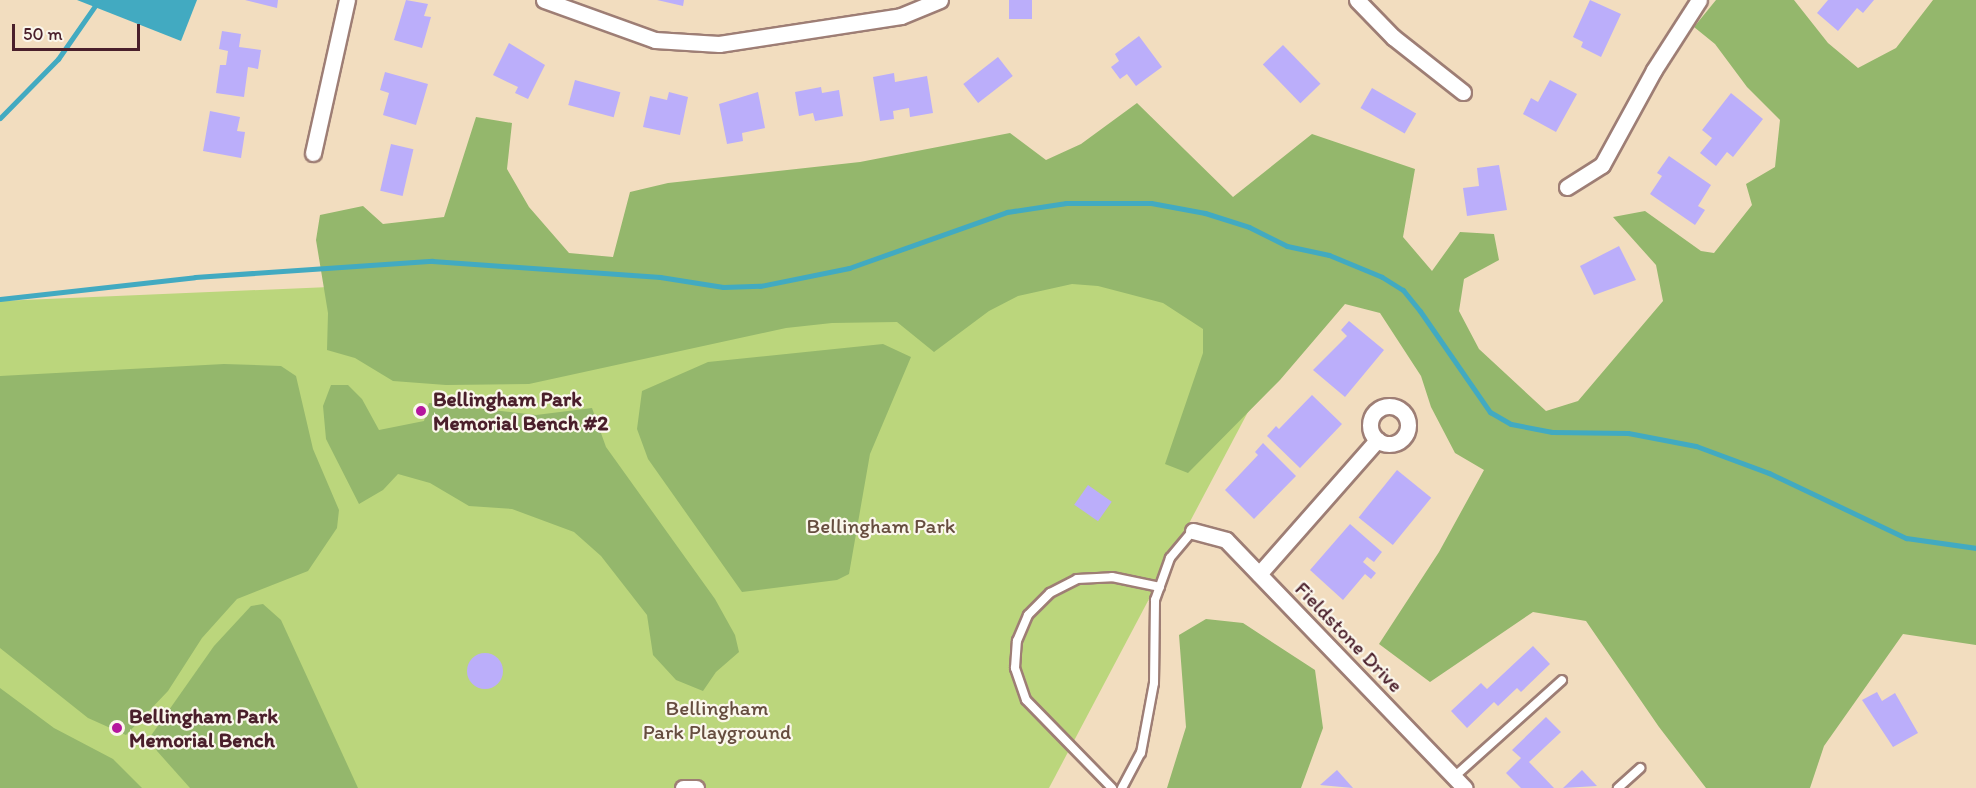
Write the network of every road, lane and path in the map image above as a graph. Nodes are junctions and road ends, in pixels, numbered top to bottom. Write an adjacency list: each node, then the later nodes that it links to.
1 (347, 0): 8 (street)
2 (544, 0): 6 (street)
3 (940, 0): 6 (street)
4 (1357, 0): 7 (street)
5 (1699, 0): 9 (street)
6 (578, 7)
7 (1463, 92)
8 (313, 153)
9 (1567, 187)
10 (1377, 440): 12 (street)
11 (1193, 531): 12 (street, Fieldstone Drive); 13 (lane)
12 (1259, 574): 16 (street, Fieldstone Drive)
13 (1160, 587): 19 (lane); 20 (lane)
14 (1562, 680): 16 (lane)
15 (1640, 768): 21 (lane)
16 (1460, 783)
17 (683, 788): 18 (street)
18 (696, 788)
19 (1112, 788)
20 (1122, 788)
21 (1618, 788)

